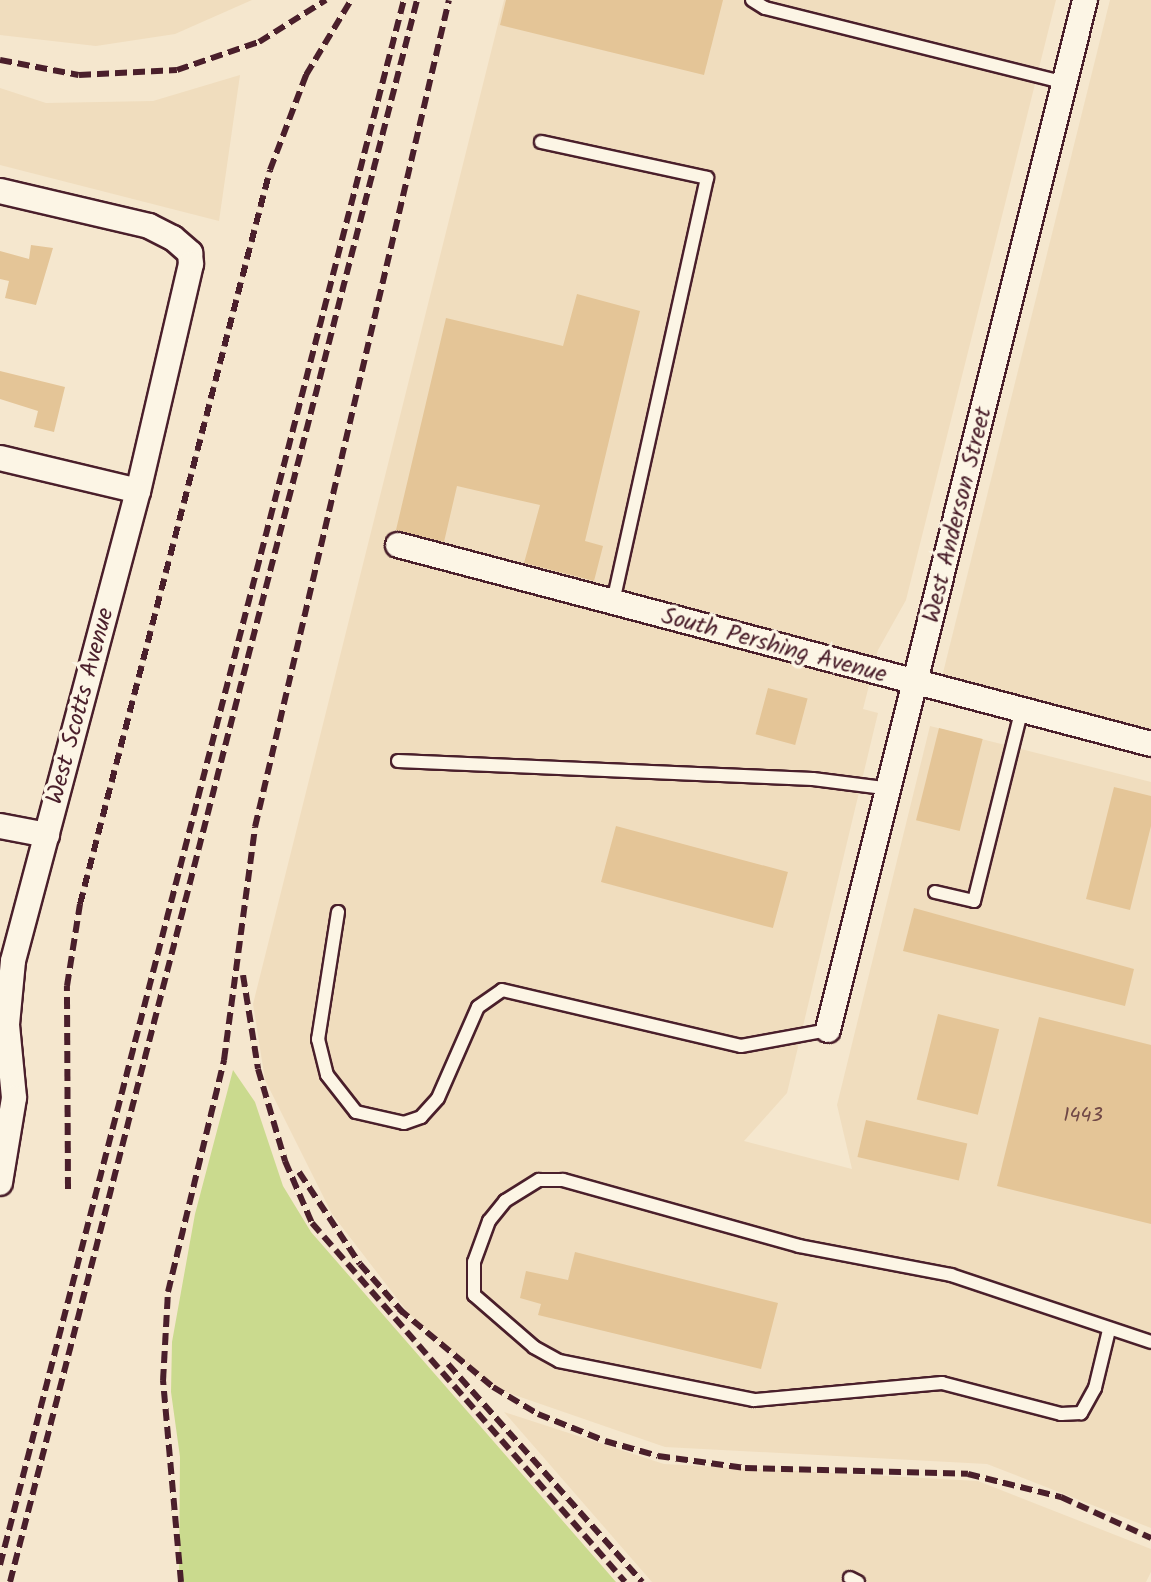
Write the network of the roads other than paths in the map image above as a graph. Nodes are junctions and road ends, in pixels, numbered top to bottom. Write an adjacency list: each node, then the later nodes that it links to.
1 (752, 0): 3 (lane)
2 (1085, 0): 3 (street, West Anderson Street)
3 (1065, 83): 10 (street, West Anderson Street)
4 (541, 142): 9 (lane)
5 (0, 191): 7 (street, West Scotts Avenue)
6 (0, 458): 7 (street)
7 (138, 491): 16 (street, West Scotts Avenue)
8 (398, 545): 9 (street, South Pershing Avenue)
9 (613, 603): 10 (street, South Pershing Avenue)
10 (918, 684): 11 (street, South Pershing Avenue); 14 (street, West Anderson Street)
11 (1021, 712): 12 (street, South Pershing Avenue); 17 (lane)
12 (1151, 744)
13 (398, 761): 14 (lane)
14 (891, 789): 19 (street, West Anderson Street)
15 (0, 826): 16 (street)
16 (47, 835): 20 (street, West Scotts Avenue)
17 (935, 892)
18 (338, 912): 19 (lane)
19 (828, 1030)
20 (0, 1182)
21 (1109, 1330): 21 (lane); 22 (lane)
22 (1151, 1342)

